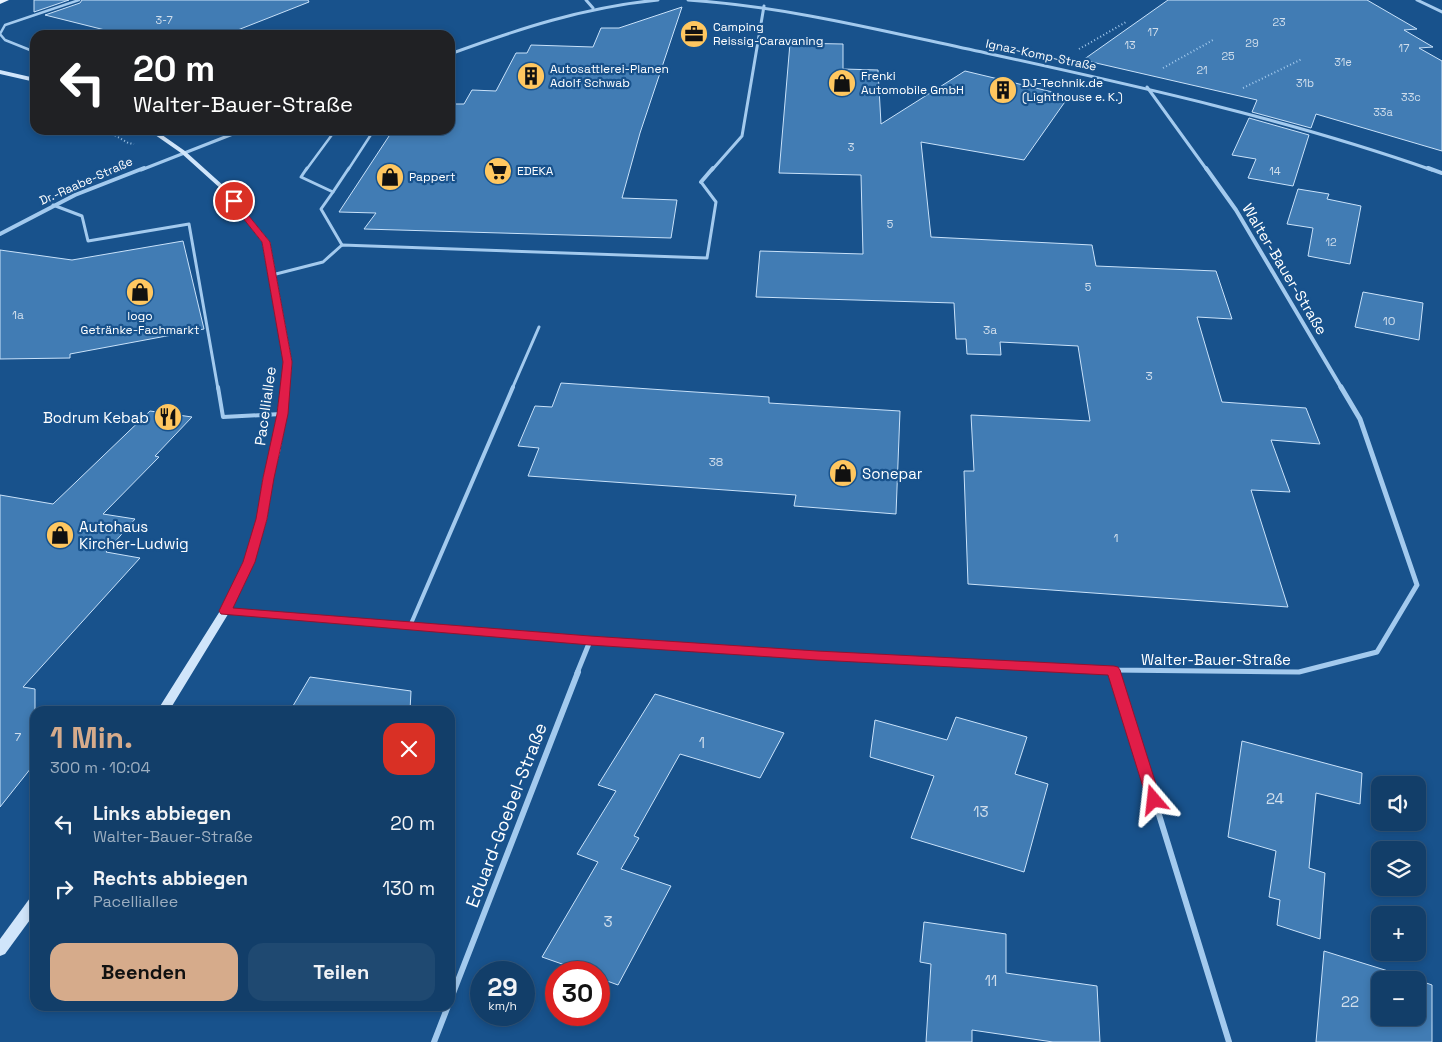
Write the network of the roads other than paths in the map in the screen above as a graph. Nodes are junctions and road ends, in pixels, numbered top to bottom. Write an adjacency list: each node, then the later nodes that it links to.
1 (6, 0): 7 (main road)
2 (80, 0): 11 (lane)
3 (586, 0): 9 (street)
4 (658, 0): 9 (street)
5 (688, 0): 8 (street, Ignaz-Komp-Straße)
6 (1418, 0): 10 (street)
7 (0, 2)
8 (764, 6): 15 (street, Ignaz-Komp-Straße); 22 (street)
9 (593, 8): 12 (street)
10 (1442, 12)
11 (30, 50)
12 (455, 52)
13 (0, 72): 14 (main road)
14 (30, 79)
15 (1147, 88): 21 (street, Ignaz-Komp-Straße); 33 (street, Walter-Bauer-Straße)
16 (158, 135): 20 (main road, Pacelliallee)
17 (229, 135): 20 (street)
18 (332, 135): 23 (lane)
19 (371, 135): 23 (lane)
20 (183, 152): 24 (street, Dr.-Raabe-Straße); 27 (main road, Pacelliallee)
21 (1442, 173)
22 (701, 182): 26 (lane)
23 (333, 192): 26 (lane)
24 (53, 205): 25 (street, Dr.-Raabe-Straße); 29 (lane)
25 (0, 234)
26 (342, 245): 27 (lane)
27 (272, 275): 29 (main road, Pacelliallee)
28 (539, 327): 31 (lane)
29 (282, 414): 30 (main road, Pacelliallee)
30 (225, 611): 31 (street, Walter-Bauer-Straße); 34 (main road, Pacelliallee)
31 (410, 626): 32 (street, Walter-Bauer-Straße)
32 (590, 641): 33 (street, Walter-Bauer-Straße); 37 (street, Eduard-Goebel-Straße)
33 (1114, 670): 40 (street)
34 (166, 706)
35 (30, 909): 36 (main road)
36 (0, 950)
37 (455, 988)
38 (446, 1011): 39 (street)
39 (434, 1042)
40 (1229, 1042)

